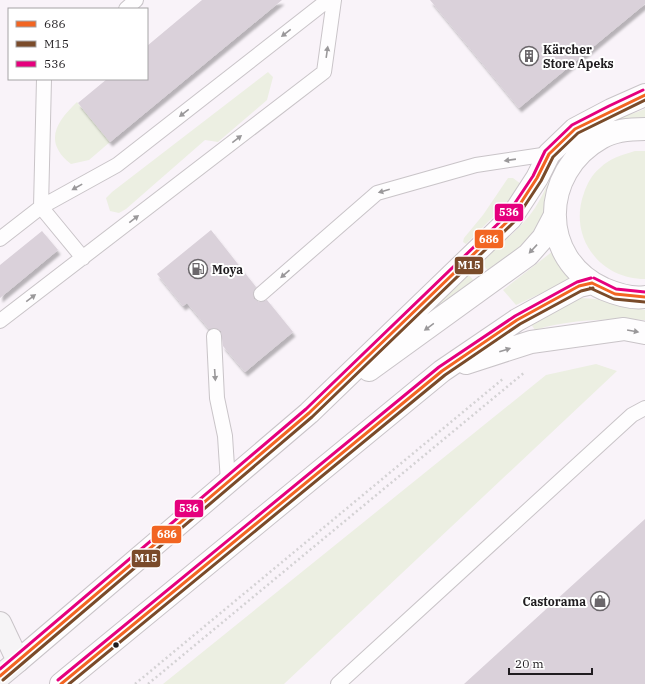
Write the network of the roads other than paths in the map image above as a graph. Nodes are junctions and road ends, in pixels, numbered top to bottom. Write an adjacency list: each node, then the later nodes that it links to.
1 (136, 0): 4 (lane)
2 (328, 0): 9 (lane, one-way to 9)
3 (334, 0): 12 (lane, one-way to 3)
4 (127, 8)
5 (44, 80): 9 (lane)
6 (645, 95): 8 (street)
7 (645, 129): 10 (street)
8 (549, 154): 14 (lane, one-way to 14); 21 (street)
9 (41, 207): 11 (lane); 12 (lane)
10 (554, 217): 13 (street); 21 (street, one-way to 21)
11 (0, 239)
12 (83, 258): 16 (lane, one-way to 12)
13 (592, 283): 15 (street); 19 (street)
14 (261, 294)
15 (645, 297)
16 (0, 321)
17 (645, 333): 19 (street, one-way to 17)
18 (214, 336): 22 (lane, one-way to 22)
19 (442, 371): 26 (street)
20 (645, 408): 27 (lane)
21 (310, 413): 22 (street)
22 (228, 482): 24 (street)
23 (0, 624): 24 (main road)
24 (18, 661): 25 (main road)
25 (0, 676)
26 (61, 684)
27 (338, 684)

